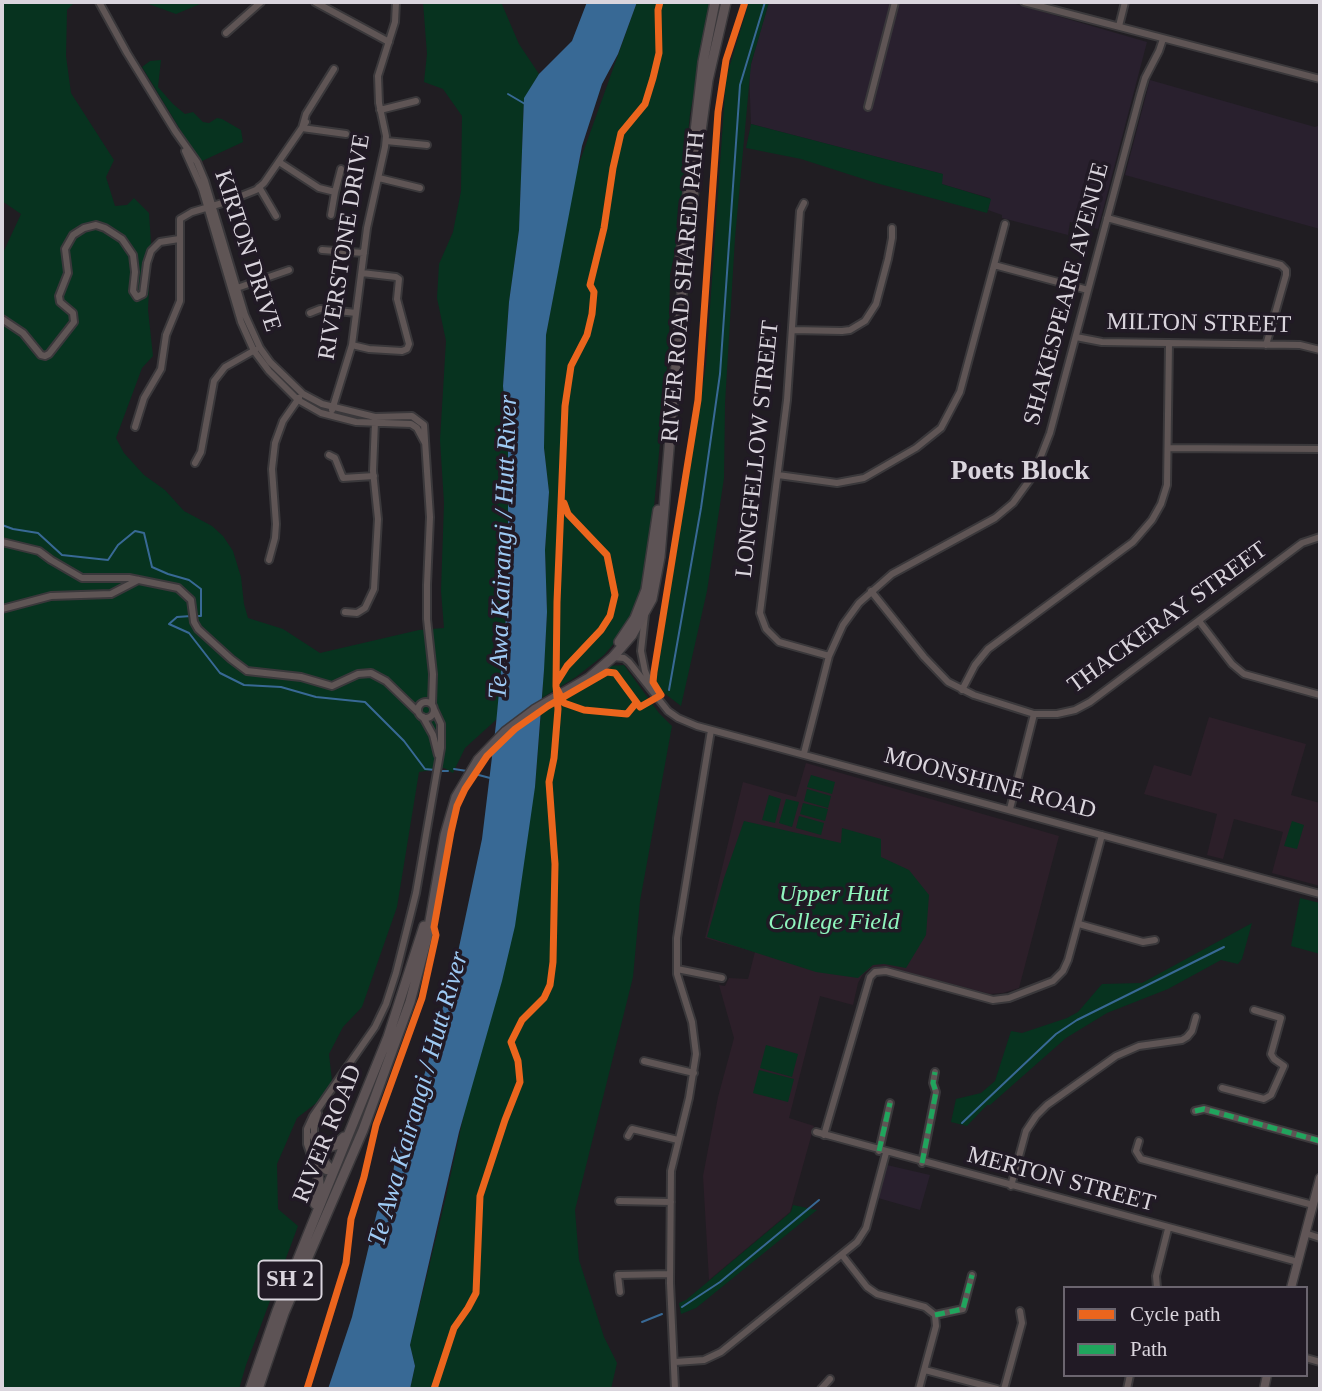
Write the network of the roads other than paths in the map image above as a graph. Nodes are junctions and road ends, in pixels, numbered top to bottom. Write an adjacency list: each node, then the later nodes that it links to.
1 (99, 2): 29 (street, KIRTON DRIVE)
2 (261, 2): 10 (street)
3 (315, 2): 12 (street)
4 (396, 2): 12 (street, RIVERSTONE DRIVE)
5 (723, 2): 70 (highway, RIVER ROAD / SH 2); 76 (highway, RIVER ROAD / SH 2)
6 (895, 2): 16 (street)
7 (1024, 2): 9 (street)
8 (1125, 2): 9 (street)
9 (1119, 26): 11 (street)
10 (226, 33)
11 (1163, 39): 14 (street); 32 (street, SHAKESPEARE AVENUE)
12 (389, 42): 17 (street, RIVERSTONE DRIVE)
13 (334, 69): 18 (street)
14 (1320, 79)
15 (416, 101): 17 (street)
16 (868, 107)
17 (380, 110): 20 (street, RIVERSTONE DRIVE)
18 (304, 125): 19 (street); 22 (street)
19 (346, 134)
20 (386, 141): 21 (street); 24 (street, RIVERSTONE DRIVE)
21 (427, 145)
22 (279, 162): 25 (street); 27 (street)
23 (341, 169): 27 (street)
24 (379, 178): 26 (street); 37 (street, RIVERSTONE DRIVE)
25 (259, 187): 29 (street); 31 (street)
26 (420, 188)
27 (335, 192): 30 (street)
28 (804, 203): 46 (street, LONGFELLOW STREET)
29 (210, 207): 35 (street); 41 (street, KIRTON DRIVE); 51 (street, KIRTON DRIVE)
30 (331, 215)
31 (276, 216)
32 (1107, 218): 42 (street, SHAKESPEARE AVENUE); 50 (street)
33 (1005, 224): 38 (street)
34 (892, 228): 46 (street)
35 (179, 239): 45 (street); 57 (street)
36 (322, 250): 37 (street)
37 (364, 253): 40 (street, RIVERSTONE DRIVE)
38 (995, 265): 42 (street); 62 (street)
39 (289, 270): 41 (street)
40 (362, 273): 44 (street, RIVERSTONE DRIVE); 49 (street)
41 (237, 288): 51 (street, KIRTON DRIVE)
42 (1088, 290): 47 (street, SHAKESPEARE AVENUE)
43 (310, 313): 44 (street)
44 (356, 313): 49 (street, RIVERSTONE DRIVE)
45 (2, 319)
46 (792, 330): 62 (street, LONGFELLOW STREET)
47 (1076, 337): 48 (street, MILTON STREET); 68 (street, SHAKESPEARE AVENUE)
48 (1169, 344): 50 (street, MILTON STREET); 58 (street)
49 (352, 345): 54 (street, RIVERSTONE DRIVE)
50 (1266, 345): 52 (street, MILTON STREET)
51 (257, 349): 53 (street, KIRTON DRIVE); 61 (street)
52 (1320, 350)
53 (301, 397): 54 (street, KIRTON DRIVE); 55 (street, KIRTON DRIVE); 66 (street)
54 (332, 407): 55 (street, RIVERSTONE DRIVE); 56 (street, KIRTON DRIVE)
55 (330, 415): 56 (street, KIRTON DRIVE)
56 (375, 421): 63 (street); 75 (street, KIRTON DRIVE)
57 (135, 428)
58 (1168, 448): 59 (street); 77 (street)
59 (1320, 449)
60 (329, 455): 63 (street)
61 (195, 463)
62 (778, 475): 73 (street, LONGFELLOW STREET)
63 (374, 476): 71 (street)
64 (1320, 537): 72 (street, THACKERAY STREET)
65 (2, 542): 67 (street)
66 (269, 560)
67 (138, 580): 69 (street); 78 (street)
68 (871, 591): 73 (street, SHAKESPEARE AVENUE); 77 (street, THACKERAY STREET)
69 (2, 610)
70 (646, 611): 74 (highway, RIVER ROAD / SH 2); 80 (street)
71 (345, 612)
72 (1199, 621): 79 (street); 84 (street, THACKERAY STREET)
73 (829, 656): 86 (street, SHAKESPEARE AVENUE)
74 (613, 657): 76 (highway, RIVER ROAD / SH 2); 80 (street, MOONSHINE ROAD)
75 (433, 683): 81 (street); 82 (street, KIRTON DRIVE)
76 (572, 686): 90 (highway, RIVER ROAD / SH 2)
77 (961, 690): 84 (street, THACKERAY STREET)
78 (402, 695): 81 (street); 83 (street)
79 (1320, 695)
80 (656, 698): 85 (street, MOONSHINE ROAD)
81 (422, 702): 82 (street); 83 (street)
82 (433, 707): 83 (street); 87 (street, KIRTON DRIVE)
83 (420, 714): 87 (street)
84 (1034, 714): 88 (street)
85 (711, 730): 86 (street, MOONSHINE ROAD); 94 (street)
86 (804, 753): 88 (street, MOONSHINE ROAD)
87 (438, 760): 104 (street, KIRTON DRIVE)
88 (1010, 809): 89 (street, MOONSHINE ROAD)
89 (1102, 835): 91 (street, MOONSHINE ROAD); 92 (street)
90 (435, 890): 98 (highway, RIVER ROAD / SH 2); 106 (highway, RIVER ROAD / SH 2)
91 (1320, 894)
92 (1079, 924): 93 (street); 108 (street)
93 (1155, 940)
94 (677, 969): 95 (street); 101 (street)
95 (722, 978)
96 (1254, 1010): 102 (street)
97 (1196, 1017): 119 (street)
98 (391, 1052): 117 (highway); 132 (highway, RIVER ROAD / SH 2)
99 (644, 1061): 101 (street)
100 (934, 1072): 115 (street)
101 (694, 1073): 111 (street)
102 (1222, 1088)
103 (891, 1102): 114 (street)
104 (320, 1108): 109 (street); 116 (street)
105 (1195, 1111): 113 (street)
106 (350, 1130): 109 (highway); 117 (highway, RIVER ROAD / SH 2)
107 (816, 1132): 108 (street, MERTON STREET)
108 (824, 1135): 114 (street, MERTON STREET)
109 (314, 1136): 117 (street)
110 (628, 1136): 111 (street)
111 (678, 1140): 121 (street)
112 (1139, 1141): 122 (street)
113 (1320, 1141)
114 (883, 1152): 115 (street, MERTON STREET); 126 (street)
115 (922, 1163): 119 (street, MERTON STREET)
116 (317, 1164): 117 (street); 134 (highway)
117 (334, 1171): 132 (highway); 134 (highway, RIVER ROAD / SH 2)
118 (1320, 1178): 122 (main road)
119 (1011, 1186): 123 (street, MERTON STREET)
120 (619, 1200): 121 (street)
121 (671, 1202): 128 (street)
122 (1313, 1205): 124 (main road)
123 (1168, 1228): 127 (street, MERTON STREET); 130 (street)
124 (1305, 1233): 125 (street); 127 (main road)
125 (1320, 1238)
126 (842, 1255): 136 (street); 137 (street)
127 (1297, 1262): 131 (main road)
128 (670, 1274): 133 (street); 137 (street)
129 (972, 1275): 136 (street)
130 (1157, 1286)
131 (1291, 1286)
132 (295, 1288): 141 (highway, RIVER ROAD / SH 2)
133 (620, 1292)
134 (277, 1311): 140 (highway, RIVER ROAD / SH 2)
135 (1020, 1311): 146 (street)
136 (935, 1315): 138 (street)
137 (675, 1362): 142 (street)
138 (925, 1370): 144 (street); 145 (street)
139 (830, 1379): 143 (street)
140 (250, 1389)
141 (258, 1389)
142 (675, 1389)
143 (821, 1389)
144 (919, 1389)
145 (998, 1389)
146 (1004, 1389)

